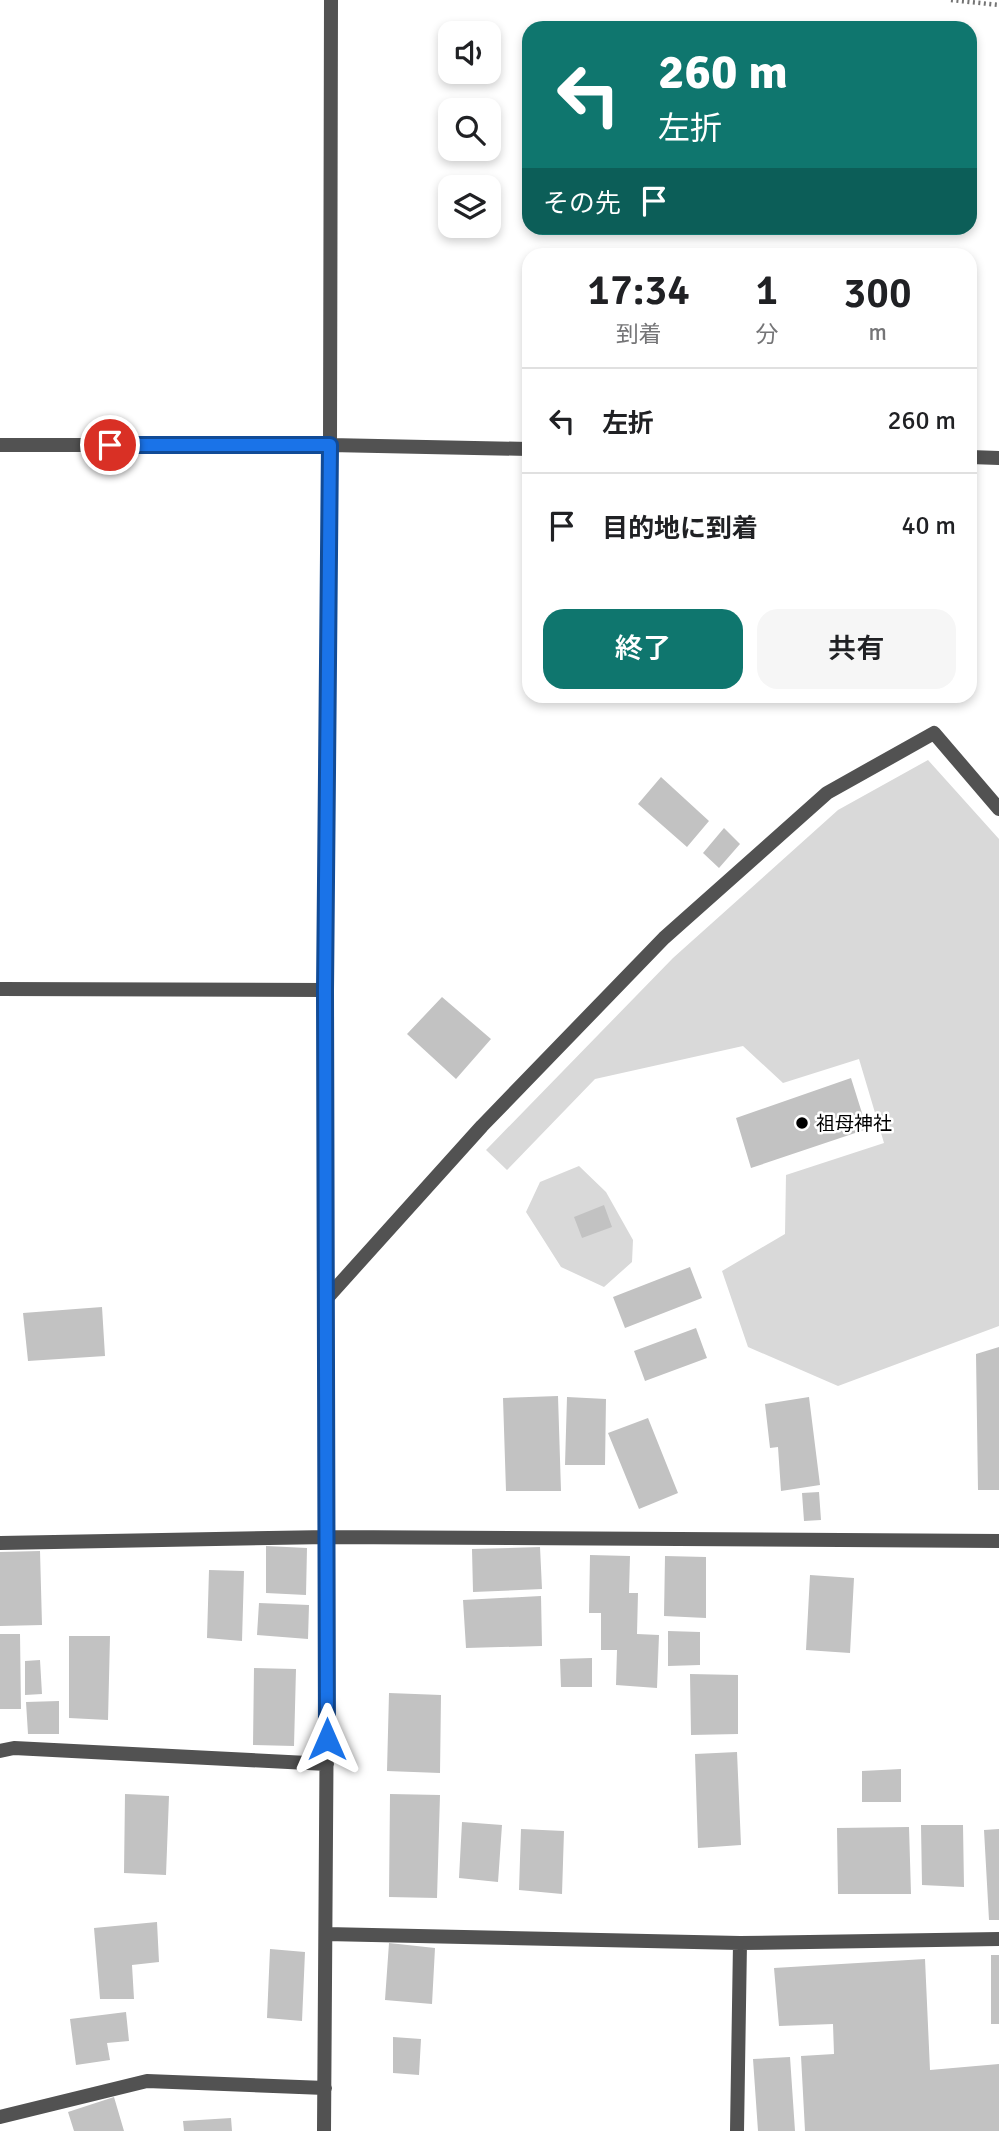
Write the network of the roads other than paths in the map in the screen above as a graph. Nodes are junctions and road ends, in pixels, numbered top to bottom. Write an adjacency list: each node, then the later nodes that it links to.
1 (331, 0): 3 (street)
2 (0, 445): 3 (street)
3 (330, 445): 4 (street); 9 (street)
4 (522, 449)
5 (977, 457): 6 (street)
6 (999, 458)
7 (999, 808): 10 (street)
8 (0, 989): 9 (street)
9 (325, 990): 10 (street)
10 (327, 1298): 11 (street)
11 (328, 1537): 12 (street); 13 (street); 15 (street)
12 (999, 1541)
13 (0, 1543)
14 (0, 1751): 15 (street)
15 (327, 1764): 16 (street)
16 (326, 1934): 18 (street); 19 (street)
17 (999, 1939): 18 (street)
18 (740, 1943): 22 (street)
19 (325, 2088): 20 (street); 21 (street)
20 (0, 2117)
21 (324, 2131)
22 (737, 2131)

